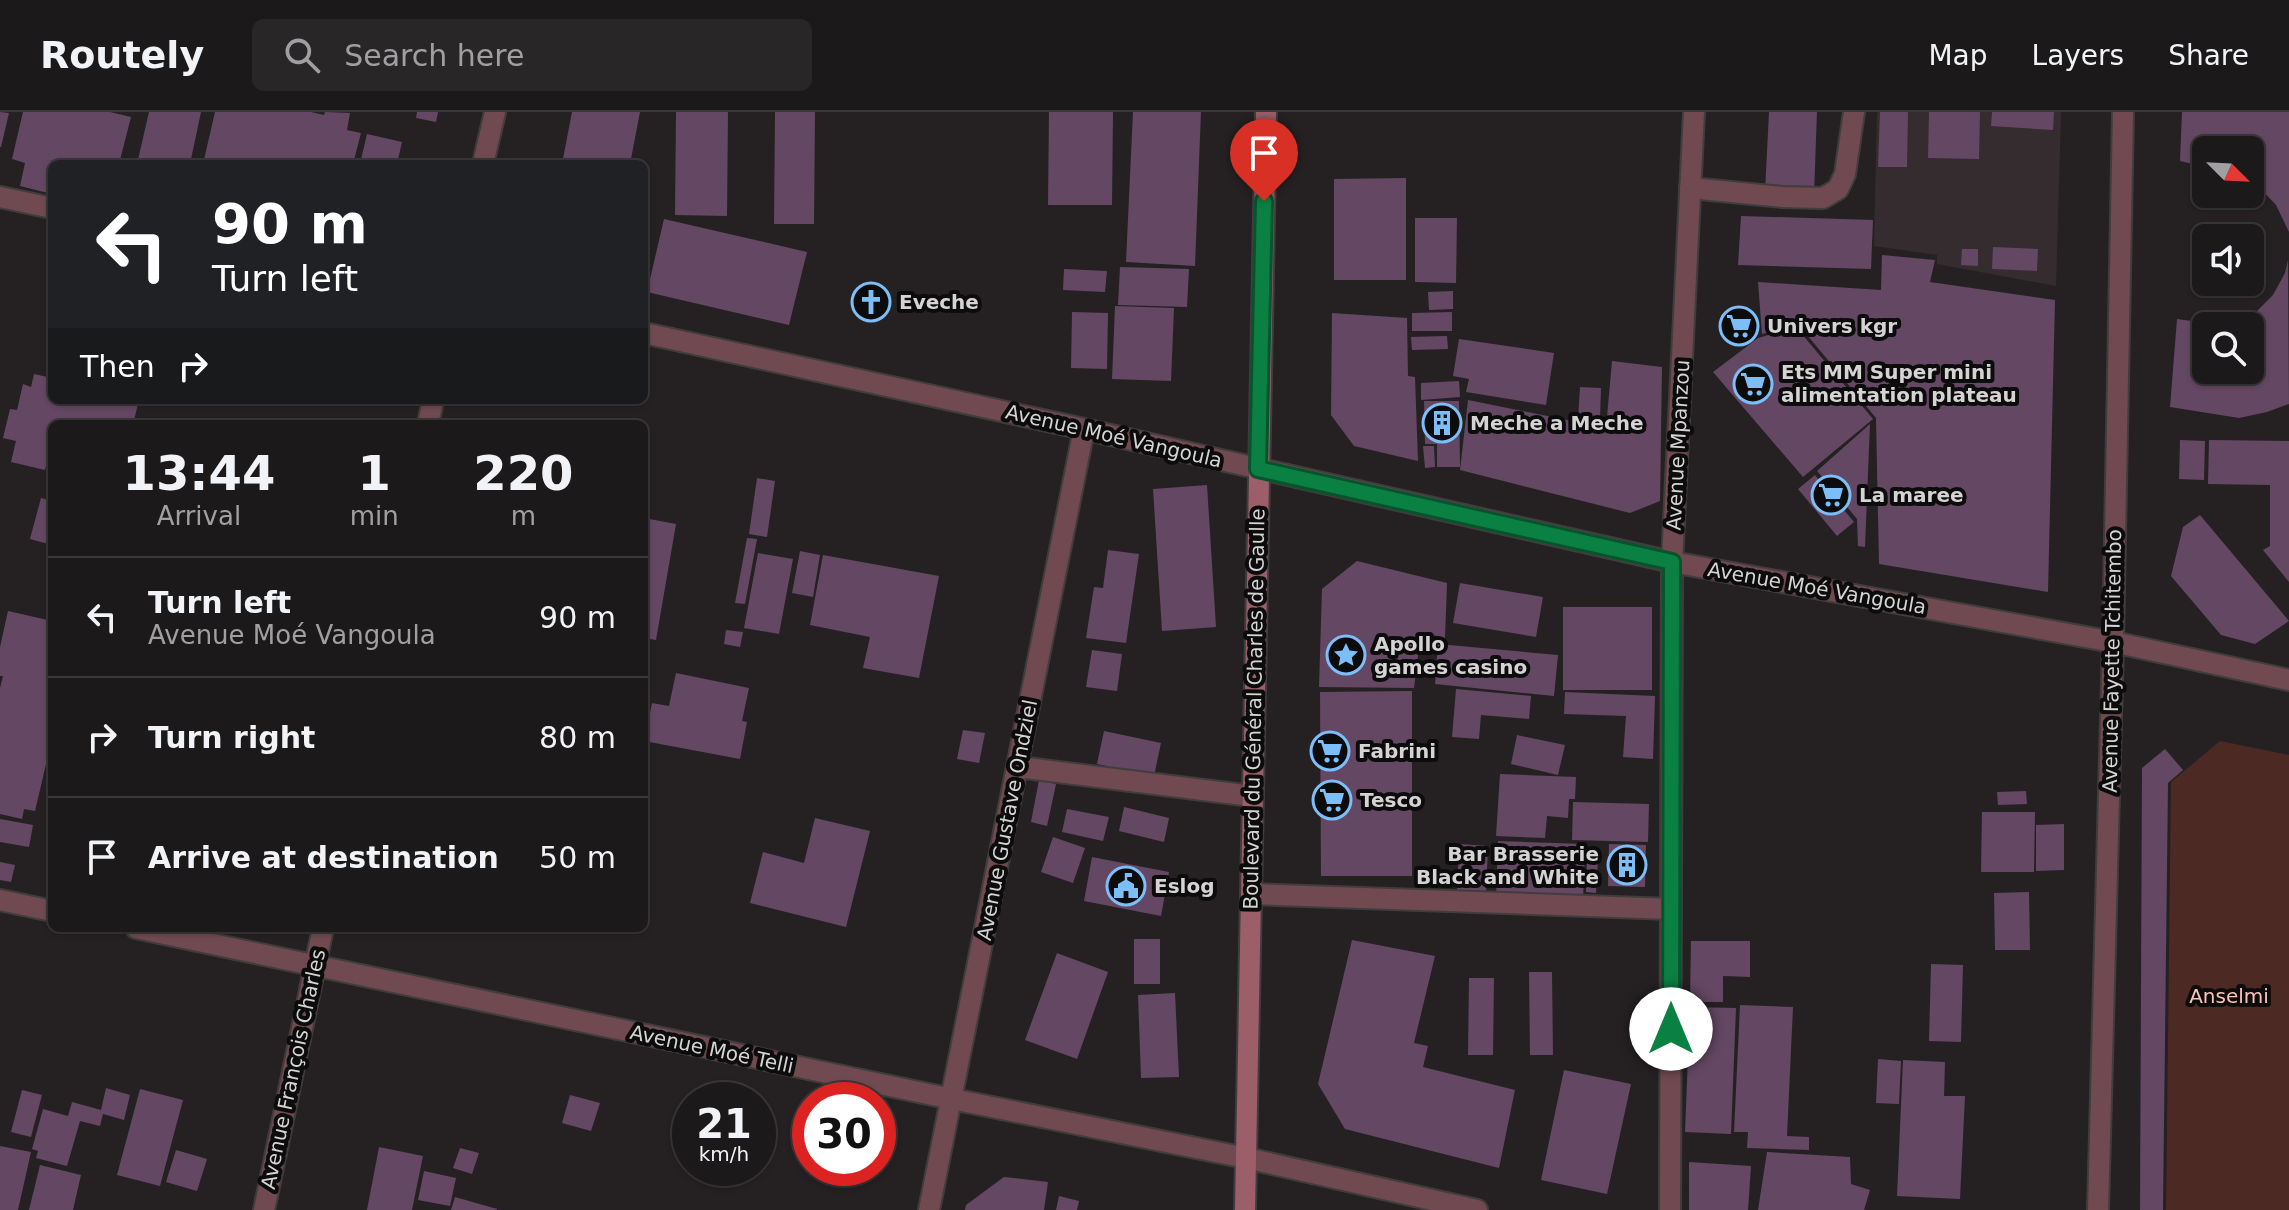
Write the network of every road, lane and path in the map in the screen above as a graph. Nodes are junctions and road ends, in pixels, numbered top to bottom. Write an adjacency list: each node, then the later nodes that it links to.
1 (495, 112): 6 (street)
2 (1266, 112): 12 (main road, Boulevard du Général Charles de Gaulle)
3 (1694, 112): 7 (street, Avenue Mpanzou)
4 (1854, 112): 7 (street)
5 (2123, 112): 14 (street, Avenue Fayette Tchitembo)
6 (484, 160)
7 (1690, 188): 13 (street, Avenue Mpanzou)
8 (0, 197): 9 (street)
9 (48, 207)
10 (648, 334): 11 (street, Avenue Moé Vangoula)
11 (1084, 429): 12 (street, Avenue Moé Vangoula); 16 (street, Avenue Gustave Ondziel)
12 (1258, 469): 13 (street, Avenue Moé Vangoula); 17 (main road, Boulevard du Général Charles de Gaulle)
13 (1672, 562): 14 (street, Avenue Moé Vangoula); 20 (street, Avenue Mpanzou)
14 (2113, 642): 15 (street, Avenue Moé Vangoula); 32 (street, Avenue Fayette Tchitembo)
15 (2289, 680)
16 (1018, 767): 17 (street); 25 (street, Avenue Gustave Ondziel)
17 (1252, 796): 18 (main road, Boulevard du Général Charles de Gaulle)
18 (1251, 894): 20 (street); 26 (main road, Boulevard du Général Charles de Gaulle)
19 (0, 900): 21 (street)
20 (1671, 909): 31 (street, Avenue Mpanzou)
21 (48, 910)
22 (155, 932): 24 (street, Avenue Moé Telli)
23 (322, 932): 24 (street, Avenue François Charles)
24 (315, 965): 25 (street, Avenue Moé Telli); 27 (street, Avenue François Charles)
25 (952, 1099): 26 (street, Avenue Moé Telli); 28 (street, Avenue Gustave Ondziel)
26 (1246, 1158): 29 (main road, Boulevard du Général Charles de Gaulle); 30 (street, Avenue Moé Telli)
27 (264, 1210)
28 (929, 1210)
29 (1245, 1210)
30 (1477, 1210)
31 (1670, 1210)
32 (2098, 1210)

